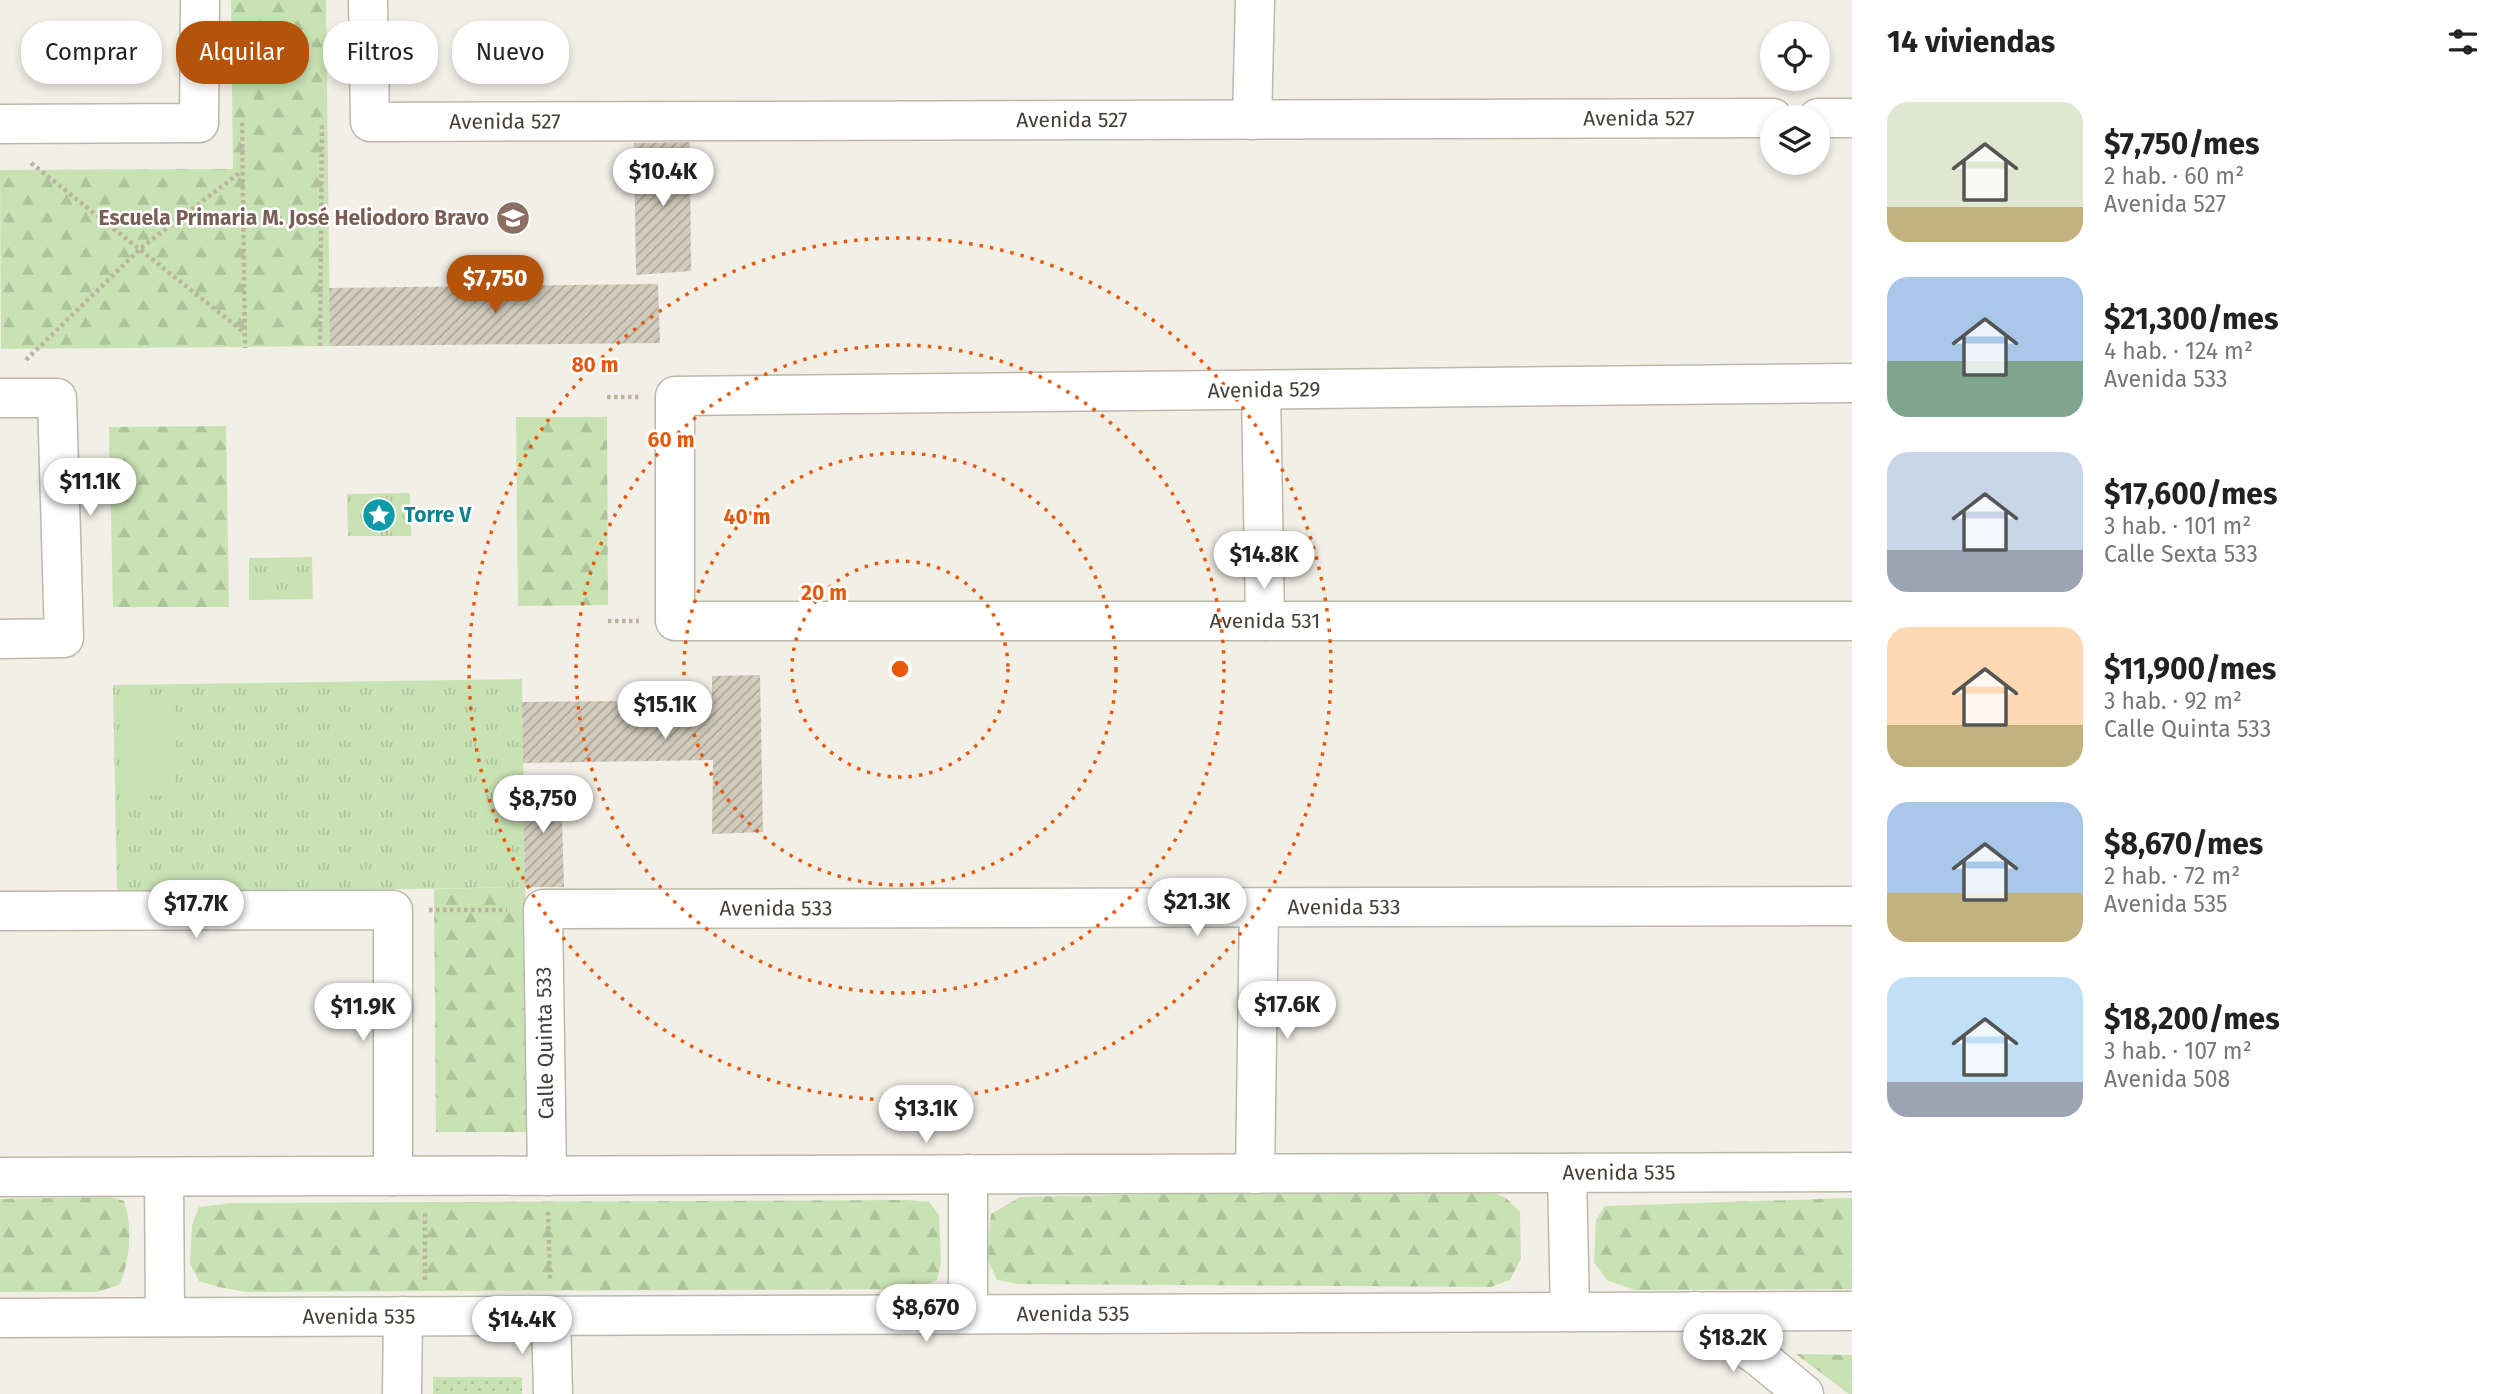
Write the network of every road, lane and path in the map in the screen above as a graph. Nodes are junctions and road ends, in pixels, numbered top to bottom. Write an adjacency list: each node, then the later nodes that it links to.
1 (200, 0): 10 (street)
2 (368, 0): 7 (street, Avenida 527)
3 (1255, 0): 7 (street)
4 (1852, 117): 6 (street)
5 (1760, 118): 7 (street, Avenida 527)
6 (1830, 118)
7 (1252, 120)
8 (243, 123): 12 (path)
9 (323, 123): 15 (path)
10 (0, 124)
11 (22, 155): 13 (path)
12 (242, 171): 13 (path); 14 (path)
13 (141, 248): 14 (path); 17 (path)
14 (245, 333): 16 (path)
15 (320, 346)
16 (245, 348)
17 (9, 383): 23 (street)
18 (1852, 383): 19 (street, Avenida 529)
19 (1261, 390): 20 (street, Avenida 529); 21 (street)
20 (675, 621): 21 (street, Avenida 531)
21 (1265, 621): 22 (street, Avenida 531)
22 (1852, 621)
23 (0, 639)
24 (1852, 906): 25 (street, Avenida 533)
25 (1259, 908): 26 (street, Avenida 533); 32 (street)
26 (542, 909): 27 (path); 34 (street, Calle Quinta 533)
27 (393, 910): 28 (street); 33 (street)
28 (0, 911)
29 (1852, 1172): 30 (street, Avenida 535)
30 (1567, 1173): 32 (street, Avenida 535); 39 (street)
31 (968, 1174): 32 (street, Avenida 535); 34 (street, Avenida 535); 40 (street)
32 (1255, 1174)
33 (409, 1176): 34 (street, Avenida 535); 36 (street, Avenida 535); 41 (path)
34 (547, 1176): 42 (path)
35 (0, 1177): 36 (street, Avenida 535)
36 (163, 1177): 43 (street)
37 (1695, 1311): 38 (street, Avenida 535); 39 (street, Avenida 535); 47 (street)
38 (1852, 1311)
39 (1570, 1312): 40 (street, Avenida 535)
40 (968, 1314): 42 (street, Avenida 535)
41 (414, 1316): 42 (street, Avenida 535); 43 (street, Avenida 535); 45 (street)
42 (551, 1316): 46 (street)
43 (165, 1317): 44 (street, Avenida 535)
44 (0, 1318)
45 (402, 1394)
46 (553, 1394)
47 (1804, 1394)

